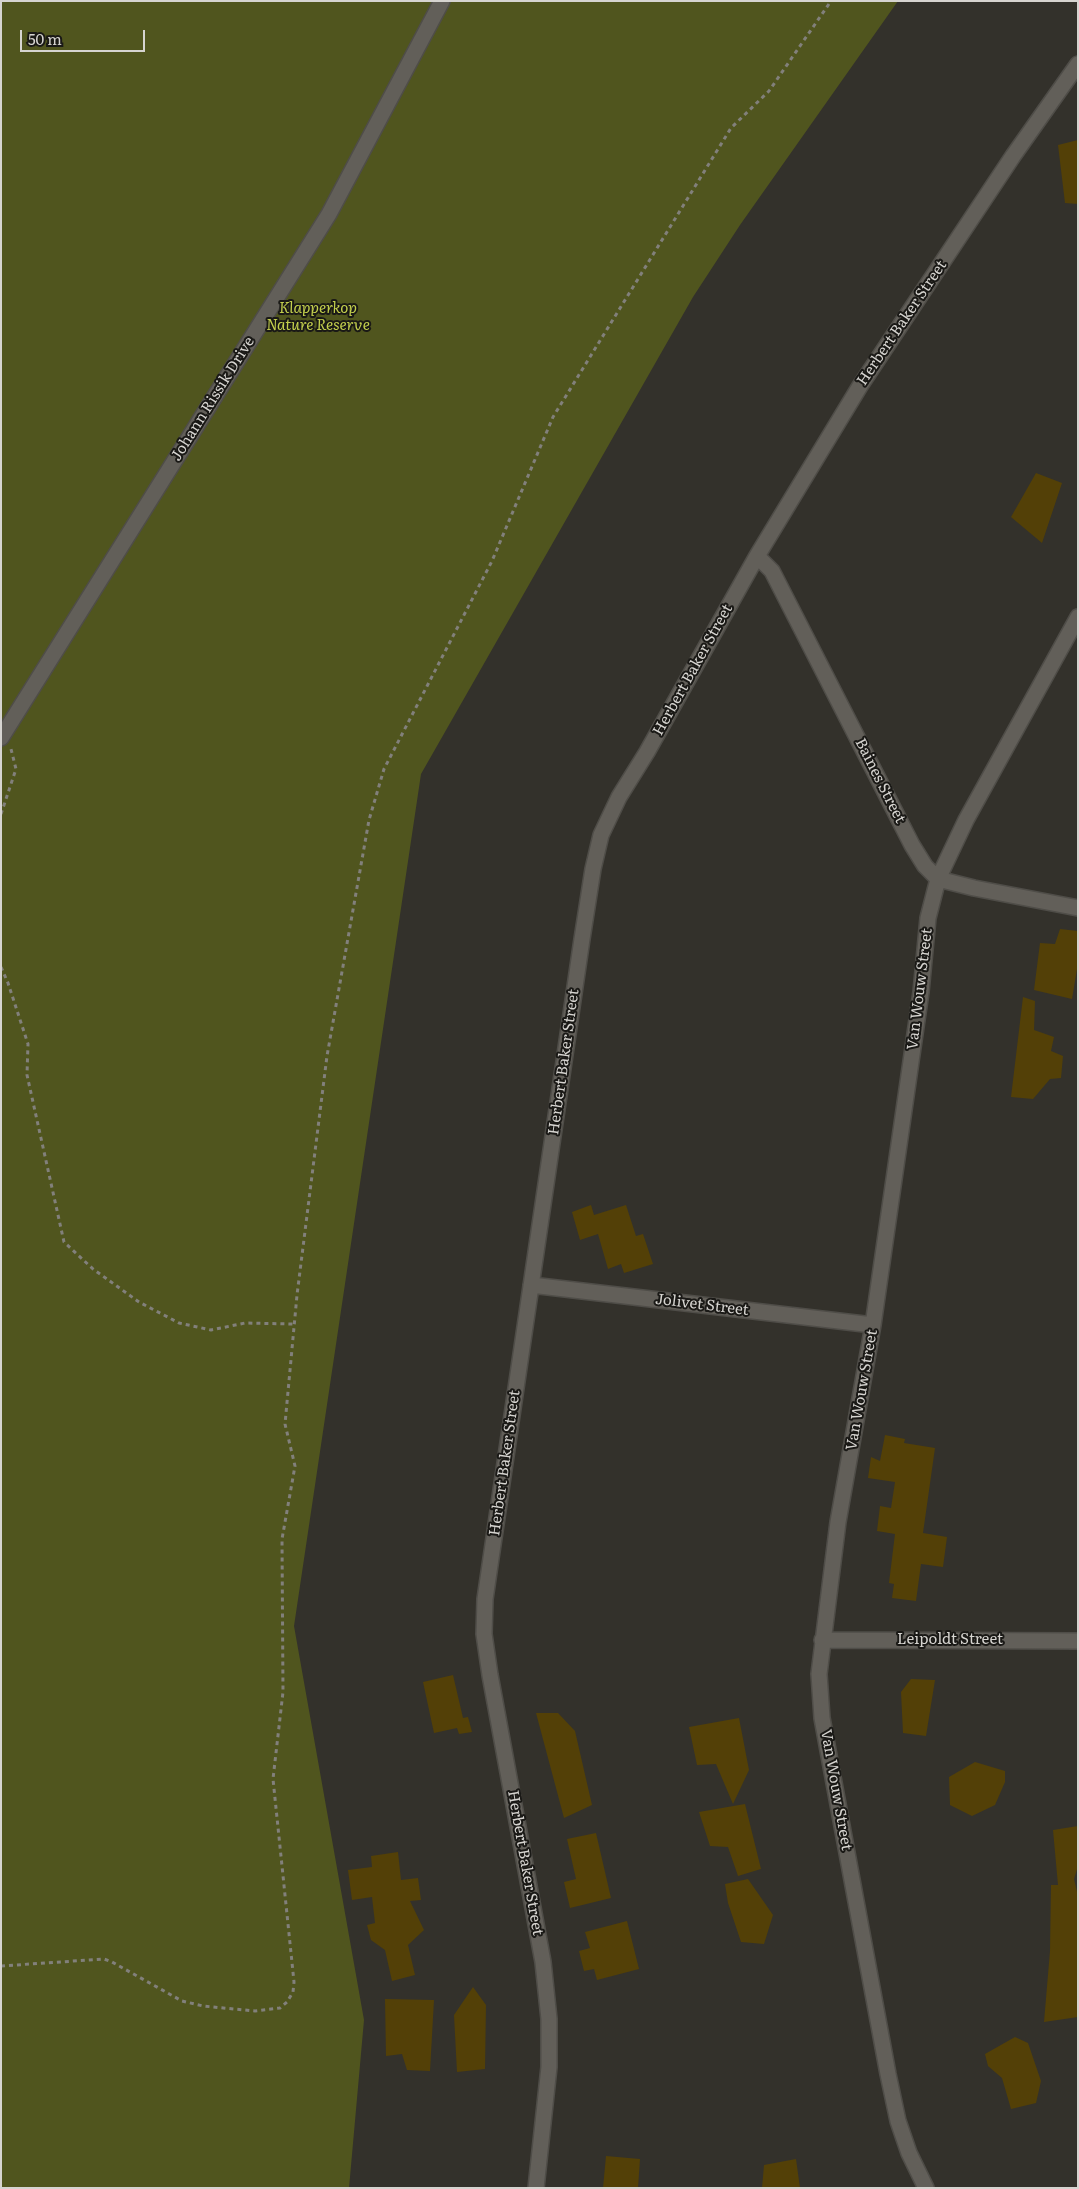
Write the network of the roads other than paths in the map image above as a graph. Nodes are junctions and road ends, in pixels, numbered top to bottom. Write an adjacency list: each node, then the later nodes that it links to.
1 (442, 1): 5 (street, Johann Rissik Drive)
2 (1078, 64): 3 (street, Herbert Baker Street)
3 (757, 556): 6 (street, Baines Street); 8 (street, Herbert Baker Street)
4 (1078, 617): 6 (street, Van Wouw Street)
5 (6, 742)
6 (938, 879): 7 (street); 9 (street, Van Wouw Street)
7 (1078, 908)
8 (531, 1285): 9 (street, Jolivet Street); 12 (street, Herbert Baker Street)
9 (873, 1325): 10 (street, Van Wouw Street)
10 (822, 1640): 11 (street, Leipoldt Street); 13 (street, Van Wouw Street)
11 (1078, 1641)
12 (536, 2188)
13 (926, 2188)

